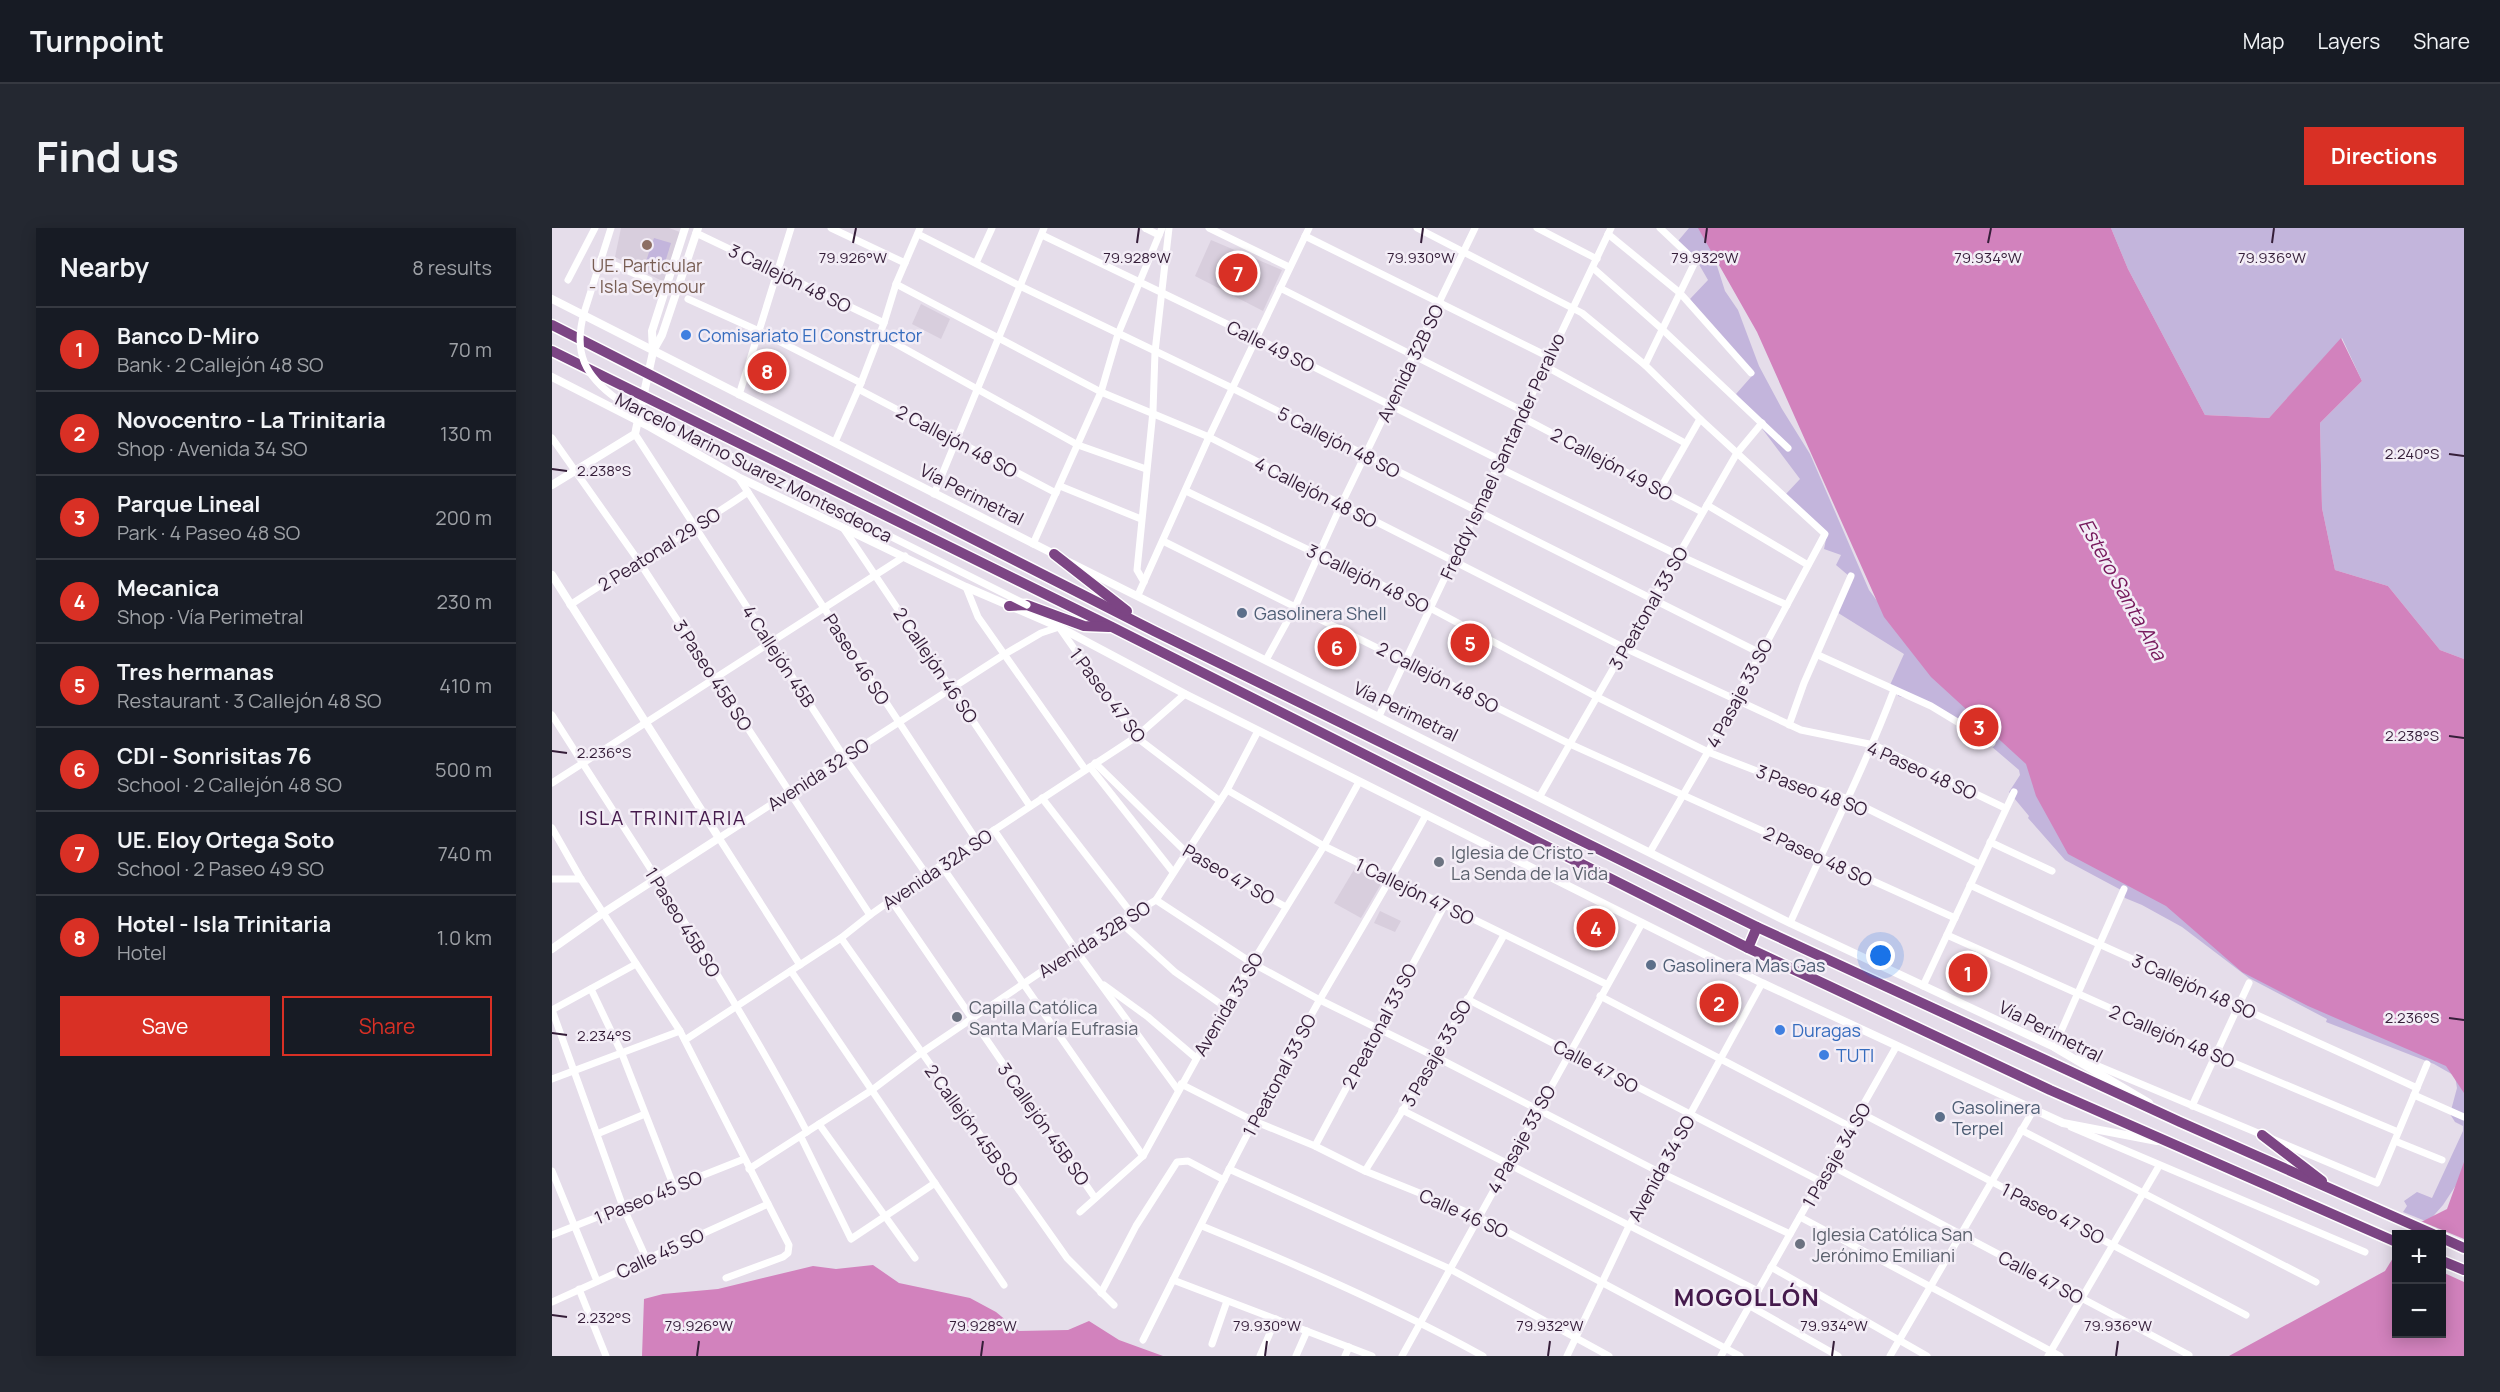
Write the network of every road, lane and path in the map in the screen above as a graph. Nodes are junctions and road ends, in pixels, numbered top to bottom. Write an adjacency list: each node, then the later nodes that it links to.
1 (595, 228): 29 (street)
2 (611, 228): 22 (street, Marcelo Marino Suarez Montesdeoca)
3 (686, 228): 50 (street)
4 (791, 228): 28 (street)
5 (831, 228): 24 (street)
6 (992, 228): 25 (street)
7 (1145, 228): 17 (street)
8 (1169, 228): 36 (street)
9 (1209, 228): 26 (street)
10 (1309, 228): 20 (street)
11 (1417, 228): 21 (street)
12 (1475, 228): 21 (street, Avenida 32B SO)
13 (1537, 228): 23 (street)
14 (1660, 228): 35 (street)
15 (697, 230): 28 (street, 3 Callejón 48 SO); 50 (street)
16 (919, 231): 24 (street); 25 (street, 5 Callejón 48 SO)
17 (1161, 231): 31 (street)
18 (1610, 231): 23 (street, Freddy Ismael Santander Peralvo); 35 (street)
19 (1043, 232): 31 (street, Calle 49 SO); 33 (street)
20 (1305, 236): 26 (street); 39 (street)
21 (1463, 251): 39 (street, Avenida 32B SO); 40 (street)
22 (601, 258): 30 (street); 116 (street, Marcelo Marino Suarez Montesdeoca, bridge)
23 (1597, 259): 27 (street, Freddy Ismael Santander Peralvo)
24 (905, 263): 32 (street)
25 (976, 263): 33 (street, 5 Callejón 48 SO)
26 (1289, 267): 34 (street)
27 (1593, 268): 40 (street, Freddy Ismael Santander Peralvo); 43 (street)
28 (777, 273): 41 (street, 3 Callejón 48 SO); 44 (street)
29 (568, 280)
30 (649, 280)
31 (1139, 282): 36 (street, Calle 49 SO); 45 (street)
32 (896, 284): 41 (street); 48 (street, 4 Callejón 48 SO)
33 (1020, 286): 45 (street, 5 Callejón 48 SO); 48 (street)
34 (1280, 288): 47 (street); 52 (street, 2 Callejón 49 SO)
35 (1680, 293): 43 (street); 56 (street)
36 (1162, 294): 47 (street, Calle 49 SO); 51 (street)
37 (552, 299): 50 (street, Vía Perimetral)
38 (688, 299): 44 (street, 2 Callejón 48 SO)
39 (1438, 303): 52 (street, Avenida 32B SO); 53 (street)
40 (1573, 308): 53 (street, Freddy Ismael Santander Peralvo); 54 (street)
41 (884, 323): 46 (street)
42 (552, 325): 57 (highway, Vía Perimetral)
43 (1663, 330): 54 (street); 70 (street)
44 (759, 331): 59 (street, 2 Callejón 48 SO); 63 (street)
45 (1118, 334): 51 (street, 5 Callejón 48 SO); 62 (street)
46 (880, 335): 59 (street); 60 (street)
47 (1256, 338): 61 (street); 65 (street, Calle 49 SO)
48 (998, 339): 60 (street); 62 (street, 4 Callejón 48 SO)
49 (552, 351): 64 (highway)
50 (652, 352): 57 (street); 63 (street, Vía Perimetral)
51 (1155, 352): 61 (street, 5 Callejón 48 SO); 66 (street)
52 (1412, 355): 65 (street, Avenida 32B SO); 67 (street, 2 Callejón 49 SO)
53 (1549, 357): 55 (street, Freddy Ismael Santander Peralvo)
54 (1645, 365): 68 (street)
55 (1545, 366): 67 (street, Freddy Ismael Santander Peralvo); 76 (street)
56 (1751, 373)
57 (647, 374): 64 (street); 124 (highway, Vía Perimetral)
58 (552, 377): 69 (street)
59 (860, 386): 74 (street, 2 Callejón 48 SO); 75 (street)
60 (978, 388): 74 (street); 77 (street)
61 (1232, 388): 72 (street); 80 (street, 5 Callejón 48 SO)
62 (1101, 392): 66 (street, 4 Callejón 48 SO); 77 (street)
63 (739, 395): 75 (street, Vía Perimetral)
64 (641, 396): 69 (street); 123 (highway)
65 (1389, 406): 80 (street, Avenida 32B SO); 81 (street, Calle 49 SO)
66 (1153, 411): 72 (street, 4 Callejón 48 SO); 82 (street)
67 (1522, 414): 81 (street, Freddy Ismael Santander Peralvo); 87 (street, 2 Callejón 49 SO)
68 (1700, 419): 76 (street); 79 (street)
69 (638, 421): 71 (street); 84 (street)
70 (1762, 423): 78 (street); 79 (street, 3 Peatonal 33 SO)
71 (635, 434): 83 (street); 98 (street, 4 Callejón 45B)
72 (1209, 437): 88 (street); 92 (street, 4 Callejón 48 SO)
73 (552, 438): 83 (street, 3 Paseo 45B SO)
74 (956, 440): 90 (street, 2 Callejón 48 SO); 91 (street)
75 (835, 442): 91 (street, Vía Perimetral)
76 (1685, 443): 87 (street)
77 (1078, 446): 82 (street); 86 (street)
78 (1788, 448)
79 (1737, 453): 93 (street, 3 Peatonal 33 SO); 107 (street, 4 Pasaje 33 SO)
80 (1365, 455): 92 (street, Avenida 32B SO); 94 (street, 5 Callejón 48 SO)
81 (1498, 464): 94 (street, Freddy Ismael Santander Peralvo); 103 (street, Calle 49 SO)
82 (1146, 469): 96 (street)
83 (574, 471): 85 (street); 105 (street, 3 Paseo 45B SO)
84 (738, 477): 89 (street, Paseo 46 SO); 97 (street)
85 (552, 485)
86 (1060, 486): 90 (street); 96 (street)
87 (1660, 489): 95 (street, 2 Callejón 49 SO)
88 (1186, 491): 99 (street); 102 (street, 3 Callejón 48 SO)
89 (748, 492): 98 (street, 2 Peatonal 29 SO); 120 (street, Paseo 46 SO)
90 (1056, 493): 100 (street)
91 (934, 494): 100 (street, Vía Perimetral)
92 (1341, 505): 102 (street, Avenida 32B SO); 106 (street, 4 Callejón 48 SO)
93 (1707, 505): 95 (street, 3 Peatonal 33 SO); 107 (street)
94 (1476, 511): 106 (street, Freddy Ismael Santander Peralvo); 114 (street, 5 Callejón 48 SO)
95 (1702, 512): 103 (street, 3 Peatonal 33 SO)
96 (1142, 519): 111 (street)
97 (841, 524): 104 (street); 108 (street, 2 Callejón 46 SO)
98 (697, 527): 105 (street, 2 Peatonal 29 SO); 125 (street, 4 Callejón 45B)
99 (1163, 541): 111 (street); 119 (street, 2 Callejón 48 SO)
100 (1033, 544): 101 (street, Vía Perimetral)
101 (1054, 554): 113 (street, Vía Perimetral); 124 (highway)
102 (1318, 554): 119 (street, Avenida 32B SO); 121 (street, 3 Callejón 48 SO)
103 (1678, 555): 114 (street, 3 Peatonal 33 SO); 117 (street, Calle 49 SO)
104 (905, 556): 108 (street); 112 (street)
105 (638, 560): 115 (street, 2 Peatonal 29 SO); 132 (street, 3 Paseo 45B SO)
106 (1453, 561): 121 (street, Freddy Ismael Santander Peralvo); 126 (street, 4 Callejón 48 SO)
107 (1808, 565): 117 (street, 4 Pasaje 33 SO)
108 (876, 574): 120 (street); 133 (street, 2 Callejón 46 SO)
109 (552, 575): 115 (street)
110 (1851, 576): 129 (street)
111 (1144, 582): 113 (street)
112 (966, 586): 118 (street); 128 (street, Paseo 47 SO)
113 (1138, 595): 130 (street, Vía Perimetral)
114 (1653, 599): 126 (street, 3 Peatonal 33 SO); 127 (street, 5 Callejón 48 SO)
115 (570, 604): 140 (street)
116 (1027, 605): 118 (highway); 123 (highway)
117 (1787, 605): 127 (street, 4 Pasaje 33 SO)
118 (1009, 606): 122 (street)
119 (1295, 607): 130 (street, Avenida 32B SO); 131 (street, 2 Callejón 48 SO)
120 (824, 608): 125 (street); 141 (street, Paseo 46 SO)
121 (1430, 608): 131 (street, Freddy Ismael Santander Peralvo); 136 (street, 3 Callejón 48 SO)
122 (1059, 627): 128 (street, Avenida 32 SO); 135 (street); 144 (street, 1 Paseo 47 SO)
123 (1112, 627): 201 (highway)
124 (1154, 631): 196 (highway, Vía Perimetral)
125 (771, 644): 132 (street); 149 (street, 4 Callejón 45B)
126 (1625, 648): 136 (street, 3 Peatonal 33 SO); 137 (street, 4 Callejón 48 SO)
127 (1760, 652): 137 (street, 4 Pasaje 33 SO)
128 (1005, 654): 133 (street, Avenida 32 SO); 151 (street, Paseo 47 SO)
129 (1818, 656): 134 (street); 142 (street)
130 (1266, 660): 139 (street, Vía Perimetral)
131 (1406, 660): 139 (street, Freddy Ismael Santander Peralvo); 146 (street, 2 Callejón 48 SO)
132 (715, 678): 140 (street); 155 (street, 3 Paseo 45B SO)
133 (952, 688): 141 (street, Avenida 32 SO); 162 (street, 2 Callejón 46 SO)
134 (1894, 690): 145 (street); 147 (street)
135 (1185, 694): 143 (street); 144 (street, Avenida 32A SO)
136 (1597, 697): 146 (street, 3 Peatonal 33 SO); 148 (street, 3 Callejón 48 SO)
137 (1736, 700): 142 (street, 4 Paseo 48 SO); 148 (street, 4 Pasaje 33 SO)
138 (552, 715): 150 (street, 1 Paseo 45B SO)
139 (1379, 716): 158 (street, Vía Perimetral)
140 (646, 722): 150 (street); 167 (street)
141 (898, 723): 149 (street, Avenida 32 SO); 168 (street, Paseo 46 SO)
142 (1789, 725): 147 (street, 4 Paseo 48 SO)
143 (1258, 731): 152 (street); 154 (street, Avenida 32B SO)
144 (1136, 737): 151 (street, Avenida 32A SO); 161 (street, 1 Paseo 47 SO)
145 (1992, 743)
146 (1570, 744): 157 (street, 2 Callejón 48 SO); 158 (street, 3 Peatonal 33 SO)
147 (1874, 745): 160 (street); 163 (street, 4 Paseo 48 SO)
148 (1708, 752): 157 (street, 4 Pasaje 33 SO); 160 (street, 3 Paseo 48 SO)
149 (844, 757): 155 (street, Avenida 32 SO); 178 (street, 4 Callejón 45B)
150 (582, 763): 153 (street); 181 (street, 1 Paseo 45B SO)
151 (1090, 766): 159 (street, Avenida 32A SO); 171 (street, Paseo 47 SO); 177 (street, Paseo 47 SO)
152 (1359, 782): 164 (street); 170 (street, Avenida 33 SO)
153 (552, 783)
154 (1227, 790): 161 (street, Avenida 32B SO); 170 (street, 1 Callejón 47 SO)
155 (790, 792): 167 (street, Avenida 32 SO); 191 (street, 3 Paseo 45B SO)
156 (2014, 792): 163 (street)
157 (1682, 794): 172 (street, 4 Pasaje 33 SO); 173 (street, 2 Paseo 48 SO)
158 (1540, 796): 172 (street, Vía Perimetral)
159 (1042, 798): 162 (street, Avenida 32A SO); 190 (street)
160 (1846, 798): 173 (street); 174 (street, 3 Paseo 48 SO)
161 (1220, 801): 171 (street, Avenida 32B SO)
162 (1030, 806): 166 (street, Avenida 32A SO)
163 (2005, 808): 169 (street)
164 (1426, 815): 182 (street, 1 Peatonal 33 SO); 194 (street)
165 (552, 828): 180 (street)
166 (994, 830): 168 (street, Avenida 32A SO); 203 (street)
167 (719, 838): 181 (street, Avenida 32 SO); 206 (street)
168 (977, 841): 175 (street, Avenida 32A SO)
169 (1990, 842): 174 (street); 176 (street)
170 (1324, 846): 182 (street, 1 Callejón 47 SO); 188 (street, Avenida 33 SO)
171 (1186, 852): 177 (street, Avenida 32B SO); 188 (street, Paseo 47 SO)
172 (1650, 852): 195 (street, Vía Perimetral)
173 (1820, 856): 192 (street, 2 Paseo 48 SO); 195 (street)
174 (1979, 864): 183 (street)
175 (941, 865): 178 (street, Avenida 32A SO); 208 (street)
176 (2052, 871)
177 (1173, 872): 186 (street, Avenida 32B SO)
178 (927, 875): 185 (street, Avenida 32A SO)
179 (552, 879): 180 (street)
180 (581, 879): 189 (street)
181 (655, 879): 189 (street, Avenida 32 SO); 220 (street, 1 Paseo 45B SO)
182 (1391, 880): 187 (street, 1 Callejón 47 SO); 218 (street, 1 Peatonal 33 SO)
183 (1970, 885): 192 (street); 200 (street, 3 Callejón 48 SO)
184 (2124, 889): 200 (street)
185 (891, 900): 191 (street, Avenida 32A SO); 223 (street, 3 Callejón 45B SO)
186 (1156, 900): 190 (street, Avenida 32B SO); 204 (street)
187 (1444, 906): 197 (street, 1 Callejón 47 SO); 225 (street, 2 Peatonal 33 SO)
188 (1286, 907): 204 (street, Avenida 33 SO)
189 (603, 913): 202 (street, Avenida 32 SO); 205 (street)
190 (1132, 914): 193 (street, Avenida 32B SO)
191 (870, 915): 199 (street, Avenida 32A SO)
192 (1955, 918): 198 (street)
193 (1120, 922): 203 (street, Avenida 32B SO); 221 (street)
194 (1642, 923): 210 (street); 212 (street, 4 Pasaje 33 SO)
195 (1790, 923): 213 (street, Vía Perimetral)
196 (1757, 927): 201 (highway); 254 (highway, Vía Perimetral)
197 (1504, 935): 212 (street, 1 Callejón 47 SO); 217 (street, 3 Pasaje 33 SO)
198 (1947, 935): 213 (street); 215 (street, 2 Callejón 48 SO)
199 (841, 938): 206 (street, Avenida 32A SO); 232 (street, 2 Callejón 45B SO)
200 (2099, 945): 215 (street); 219 (street, 3 Callejón 48 SO)
201 (1748, 948): 264 (highway)
202 (552, 949)
203 (1075, 949): 208 (street, Avenida 32B SO); 209 (street)
204 (1252, 963): 218 (street); 221 (street, Avenida 33 SO)
205 (636, 964): 214 (street); 224 (street)
206 (800, 965): 207 (street, Avenida 32A SO)
207 (791, 971): 220 (street, Avenida 32A SO); 243 (street)
208 (1024, 982): 223 (street, Avenida 32B SO); 266 (street)
209 (1099, 982): 236 (street); 241 (street)
210 (1762, 983): 229 (street); 237 (street, Avenida 34 SO)
211 (2249, 983): 219 (street)
212 (1606, 984): 216 (street, 4 Pasaje 33 SO)
213 (1923, 986): 230 (street, Vía Perimetral)
214 (591, 989): 222 (street); 233 (street)
215 (2077, 994): 230 (street); 234 (street, 2 Callejón 48 SO)
216 (1600, 996): 231 (street, 4 Pasaje 33 SO); 237 (street)
217 (1467, 999): 231 (street, Calle 47 SO); 235 (street, 3 Pasaje 33 SO)
218 (1320, 1000): 225 (street); 253 (street, 1 Peatonal 33 SO)
219 (2239, 1006): 234 (street); 242 (street, 3 Callejón 48 SO)
220 (737, 1007): 228 (street, Avenida 32A SO); 261 (street, 1 Paseo 45B SO)
221 (1225, 1007): 236 (street, Avenida 33 SO)
222 (552, 1010): 227 (street)
223 (970, 1019): 232 (street, Avenida 32B SO); 284 (street, 3 Callejón 45B SO)
224 (680, 1030): 228 (street); 233 (street)
225 (1377, 1030): 235 (street); 265 (street, 2 Peatonal 33 SO)
226 (552, 1034): 227 (street)
227 (561, 1034): 239 (street)
228 (685, 1040): 267 (street)
229 (1896, 1047): 246 (street); 249 (street, 1 Pasaje 34 SO)
230 (2054, 1047): 245 (street); 254 (street, Vía Perimetral)
231 (1569, 1052): 248 (street, 4 Pasaje 33 SO); 251 (street, Calle 47 SO)
232 (921, 1053): 243 (street, Avenida 32B SO); 318 (street, 2 Callejón 45B SO)
233 (622, 1054): 239 (street); 250 (street)
234 (2215, 1055): 245 (street); 259 (street, 2 Callejón 48 SO)
235 (1436, 1057): 247 (street, 3 Pasaje 33 SO); 248 (street)
236 (1197, 1058): 241 (street, Avenida 33 SO)
237 (1721, 1060): 251 (street, Avenida 34 SO); 257 (street)
238 (2427, 1064): 242 (street)
239 (574, 1071): 240 (street); 260 (street)
240 (552, 1079)
241 (1180, 1087): 253 (street, Calle 46 SO); 266 (street, Avenida 33 SO)
242 (2417, 1088): 244 (street)
243 (872, 1090): 256 (street, Avenida 32B SO); 280 (street)
244 (2414, 1095): 252 (street); 259 (street)
245 (2192, 1106): 262 (street)
246 (2034, 1109): 255 (street); 258 (street)
247 (1402, 1110): 269 (street); 275 (street, 3 Pasaje 33 SO)
248 (1538, 1110): 269 (street, 4 Pasaje 33 SO); 276 (street)
249 (1860, 1112): 257 (street, 1 Pasaje 34 SO); 279 (street, 1 Paseo 47 SO)
250 (645, 1113): 260 (street); 281 (street)
251 (1689, 1115): 276 (street, Avenida 34 SO); 278 (street, Calle 47 SO)
252 (2464, 1117)
253 (1254, 1121): 265 (street, Calle 46 SO); 273 (street, 1 Peatonal 33 SO)
254 (2180, 1122): 283 (highway, Vía Perimetral)
255 (2064, 1123): 264 (street); 271 (street)
256 (819, 1124): 261 (street, Avenida 32B SO); 290 (street)
257 (1851, 1127): 270 (street, 1 Pasaje 34 SO)
258 (2021, 1130): 279 (street); 282 (street)
259 (2398, 1132): 263 (street)
260 (597, 1134): 286 (street)
261 (804, 1134): 272 (street, Avenida 32B SO); 290 (street, 1 Paseo 45B SO)
262 (2262, 1135): 263 (street); 283 (highway)
263 (2395, 1141): 268 (street)
264 (2170, 1143): 298 (highway)
265 (1315, 1146): 275 (street, Calle 46 SO)
266 (1143, 1156): 284 (street, Avenida 33 SO)
267 (744, 1159): 272 (street); 281 (street, 1 Paseo 45 SO)
268 (2442, 1160)
269 (1507, 1165): 288 (street, 4 Pasaje 33 SO); 292 (street)
270 (1830, 1165): 278 (street, 1 Pasaje 34 SO); 296 (street, Calle 47 SO)
271 (2159, 1166): 282 (street); 302 (street)
272 (750, 1169): 285 (street)
273 (1229, 1169): 277 (street, 1 Peatonal 33 SO); 307 (street)
274 (552, 1171): 293 (street)
275 (1365, 1171): 288 (street, Calle 46 SO)
276 (1659, 1172): 292 (street, Avenida 34 SO); 295 (street)
277 (1224, 1180): 291 (street, 1 Peatonal 33 SO); 318 (street)
278 (1820, 1181): 289 (street, 1 Pasaje 34 SO)
279 (1992, 1182): 296 (street); 300 (street, 1 Paseo 47 SO)
280 (935, 1183): 290 (street); 314 (street)
281 (674, 1187): 286 (street, 1 Paseo 45 SO)
282 (2144, 1192): 300 (street); 313 (street)
283 (2337, 1192): 294 (highway, Vía Perimetral)
284 (1095, 1198): 287 (street, Avenida 33 SO)
285 (768, 1204): 304 (street, Calle 45 SO); 309 (street)
286 (623, 1207): 293 (street, 1 Paseo 45 SO); 304 (street)
287 (1080, 1212)
288 (1479, 1217): 307 (street, 4 Pasaje 33 SO); 312 (street, Calle 46 SO)
289 (1800, 1217): 295 (street, 1 Pasaje 34 SO); 315 (street)
290 (886, 1218): 303 (street)
291 (1202, 1226): 310 (street, 1 Peatonal 33 SO); 326 (street)
292 (1629, 1226): 312 (street, Avenida 34 SO); 317 (street)
293 (574, 1227): 297 (street, 1 Paseo 45 SO); 311 (street)
294 (2423, 1230)
295 (1790, 1234): 306 (street, 1 Pasaje 34 SO)
296 (1961, 1234): 315 (street); 319 (street, Calle 47 SO)
297 (552, 1235)
298 (2392, 1240)
299 (2446, 1240): 301 (highway)
300 (2114, 1245): 319 (street); 324 (street, 1 Paseo 47 SO)
301 (2464, 1248)
302 (2365, 1252)
303 (915, 1258)
304 (647, 1260): 311 (street, Calle 45 SO)
305 (2446, 1262): 308 (highway)
306 (1771, 1267): 317 (street, 1 Pasaje 34 SO); 330 (street)
307 (1450, 1269): 326 (street, 4 Pasaje 33 SO); 328 (street)
308 (2464, 1270)
309 (726, 1278)
310 (1173, 1280): 320 (street); 329 (street, 1 Peatonal 33 SO)
311 (597, 1281): 316 (street, Calle 45 SO)
312 (1602, 1282): 328 (street, Avenida 34 SO); 333 (street, Calle 46 SO)
313 (2316, 1282)
314 (1004, 1285)
315 (1931, 1286): 330 (street); 334 (street)
316 (579, 1289): 321 (street, Calle 45 SO); 336 (street)
317 (1758, 1291): 323 (street, 1 Pasaje 34 SO)
318 (1101, 1293): 322 (street, 2 Callejón 45B SO)
319 (2082, 1298): 334 (street); 335 (street, Calle 47 SO)
320 (1227, 1301): 325 (street); 331 (street)
321 (552, 1302)
322 (1114, 1305)
323 (1750, 1305): 333 (street, 1 Pasaje 34 SO); 347 (street)
324 (2247, 1315)
325 (1276, 1319): 327 (street); 337 (street)
326 (1421, 1322): 341 (street, 4 Pasaje 33 SO); 342 (street)
327 (1307, 1331): 332 (street); 338 (street)
328 (1575, 1339): 343 (street, Avenida 34 SO); 344 (street)
329 (1143, 1340)
330 (1899, 1342): 348 (street); 349 (street)
331 (1212, 1344)
332 (1349, 1347): 339 (street); 340 (street)
333 (1726, 1348): 345 (street, 1 Pasaje 34 SO); 346 (street, Calle 46 SO)
334 (2050, 1353): 350 (street)
335 (2189, 1355)
336 (606, 1356)
337 (1260, 1356)
338 (1296, 1356)
339 (1346, 1356)
340 (1372, 1356)
341 (1402, 1356)
342 (1483, 1356)
343 (1567, 1356)
344 (1609, 1356)
345 (1721, 1356)
346 (1740, 1356)
347 (1838, 1356)
348 (1890, 1356)
349 (1927, 1356)
350 (2061, 1356)

